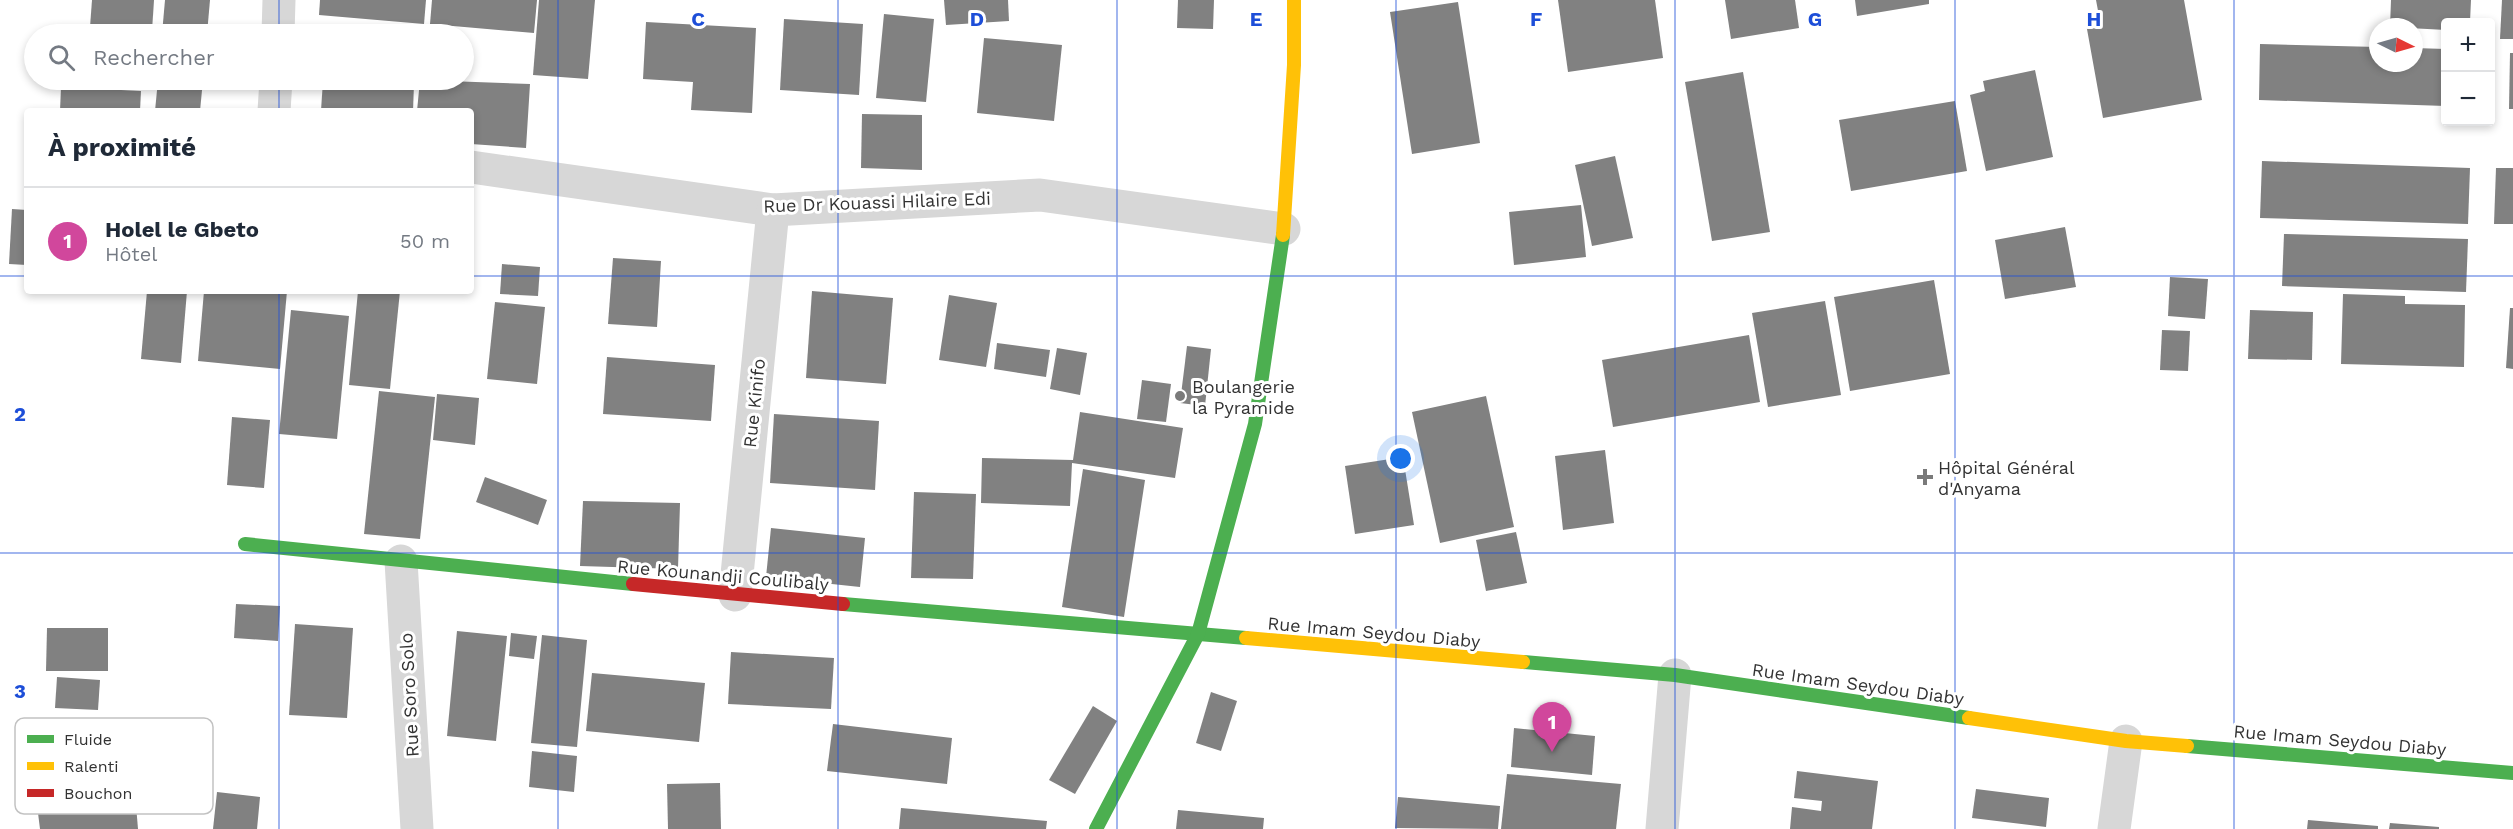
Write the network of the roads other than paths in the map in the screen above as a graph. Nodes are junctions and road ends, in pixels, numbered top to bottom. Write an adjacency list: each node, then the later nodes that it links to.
1 (279, 0): 3 (street)
2 (1294, 0): 8 (street)
3 (278, 24)
4 (275, 90): 5 (street)
5 (274, 108)
6 (474, 167): 7 (street, Rue Dr Kouassi Hilaire Edi)
7 (773, 210): 8 (street, Rue Dr Kouassi Hilaire Edi); 11 (street, Rue Kinifo)
8 (1284, 229): 12 (street)
9 (245, 544): 10 (street, Rue Kounandji Coulibaly)
10 (401, 561): 11 (street, Rue Kounandji Coulibaly); 16 (street, Rue Soro Solo)
11 (735, 595): 12 (street, Rue Kounandji Coulibaly)
12 (1198, 634): 13 (street, Rue Imam Seydou Diaby); 17 (street)
13 (1675, 675): 14 (street, Rue Imam Seydou Diaby); 18 (street)
14 (2126, 741): 15 (street, Rue Imam Seydou Diaby); 19 (street)
15 (2513, 773)
16 (417, 829)
17 (1096, 829)
18 (1662, 829)
19 (2114, 829)

